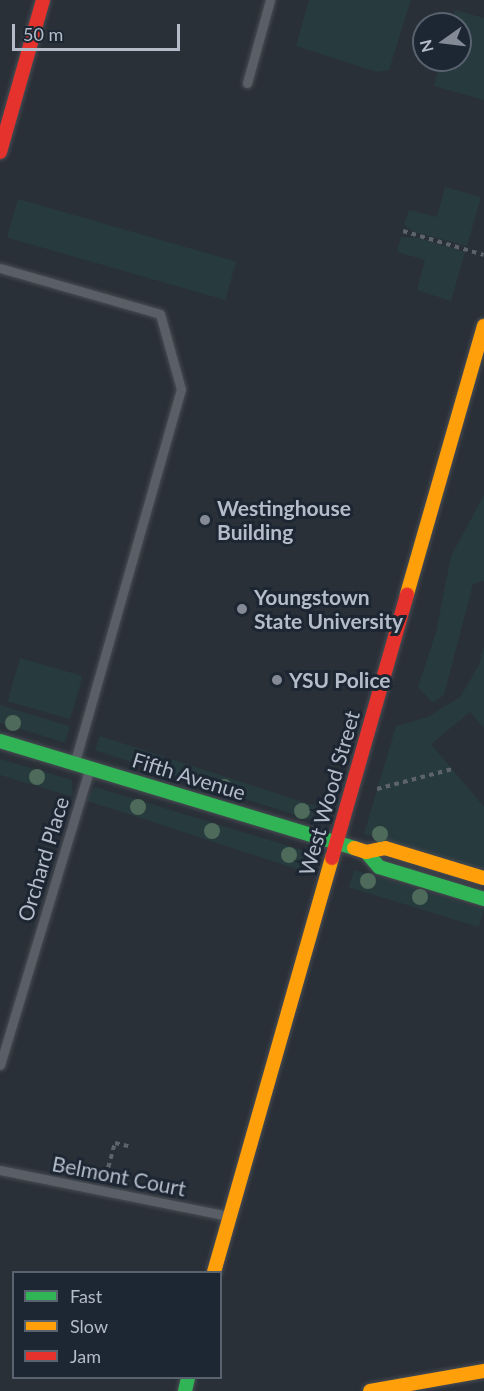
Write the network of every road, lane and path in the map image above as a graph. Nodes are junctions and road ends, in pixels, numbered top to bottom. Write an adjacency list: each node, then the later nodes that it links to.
1 (43, 0): 4 (street)
2 (270, 0): 3 (lane)
3 (247, 83)
4 (0, 152)
5 (403, 231): 6 (path)
6 (484, 255)
7 (0, 268): 10 (lane)
8 (484, 326): 14 (street, West Wood Street)
9 (0, 741): 10 (street, Fifth Avenue)
10 (75, 763): 11 (street, Fifth Avenue)
11 (89, 768): 14 (street, Fifth Avenue); 18 (lane, Orchard Place)
12 (452, 769): 13 (path)
13 (377, 789)
14 (336, 843): 15 (street, Fifth Avenue); 22 (street, West Wood Street)
15 (366, 852): 16 (street, Fifth Avenue); 17 (street, Fifth Avenue)
16 (484, 878)
17 (484, 899)
18 (0, 1065)
19 (132, 1147): 21 (path)
20 (0, 1170): 21 (lane, Belmont Court)
21 (102, 1191): 22 (lane, Belmont Court)
22 (230, 1217): 23 (street, West Wood Street)
23 (214, 1271)
24 (484, 1371): 25 (street)
25 (370, 1391)

